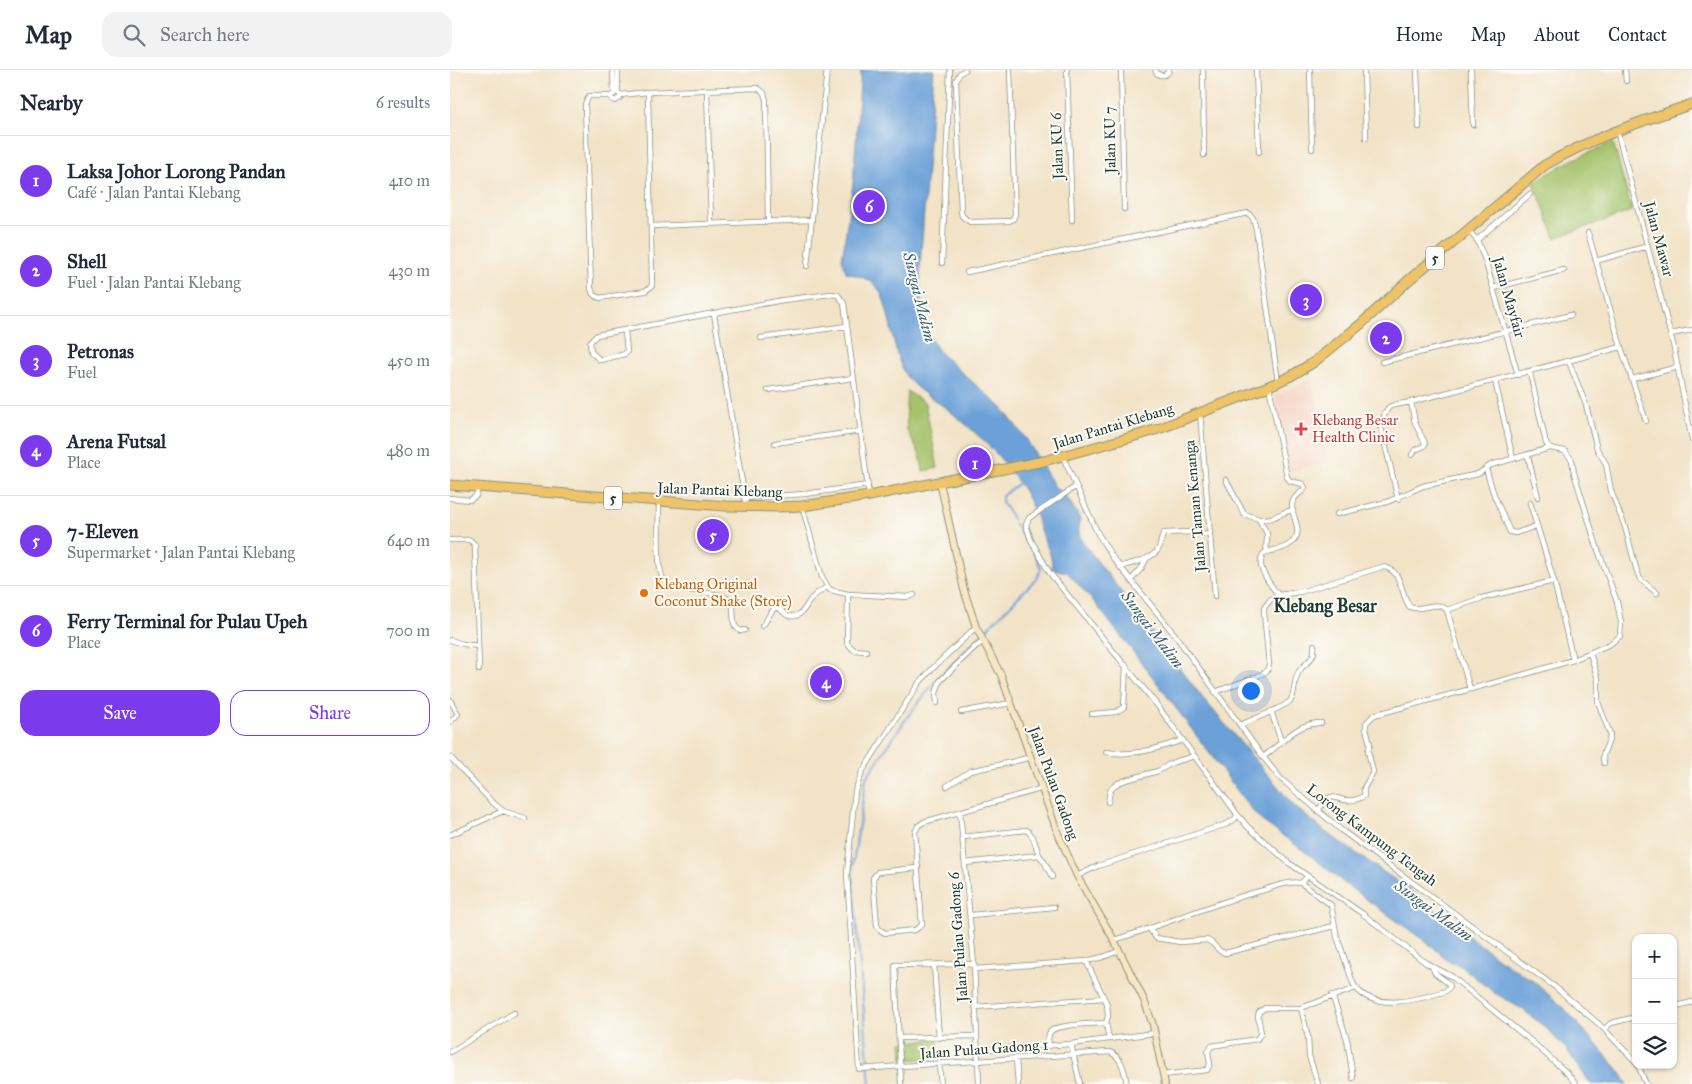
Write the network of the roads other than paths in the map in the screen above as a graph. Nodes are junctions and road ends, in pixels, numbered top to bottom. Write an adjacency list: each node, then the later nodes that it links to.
1 (613, 70): 21 (street)
2 (618, 70): 21 (street)
3 (827, 70): 32 (street)
4 (950, 70): 42 (street)
5 (965, 70): 6 (street)
6 (1010, 70)
7 (1067, 70): 33 (street, Jalan KU 6)
8 (1121, 70): 31 (street, Jalan KU 7)
9 (1155, 70): 10 (street)
10 (1168, 70)
11 (1202, 70): 29 (street)
12 (1256, 70): 28 (street)
13 (1310, 70): 27 (street)
14 (1364, 70): 26 (street)
15 (1417, 70): 24 (street)
16 (1471, 70): 23 (street)
17 (1625, 70): 18 (street)
18 (1626, 81)
19 (707, 90): 20 (street); 34 (street); 35 (street)
20 (648, 92): 21 (street); 36 (street)
21 (616, 94): 36 (street)
22 (1692, 104): 25 (highway, Jalan Pantai Klebang / 5)
23 (1473, 125)
24 (1419, 126)
25 (1617, 130): 37 (highway, Jalan Pantai Klebang / 5); 40 (street, Jalan Mawar)
26 (1366, 138)
27 (1312, 149)
28 (1259, 152)
29 (1204, 155)
30 (1530, 194): 39 (street)
31 (1124, 209)
32 (812, 220): 34 (street); 43 (street)
33 (1072, 220)
34 (768, 221): 35 (street)
35 (711, 222): 36 (street)
36 (651, 226)
37 (1468, 230): 39 (street, Jalan Mayfair); 64 (highway, Jalan Pantai Klebang / 5)
38 (1588, 233): 41 (street)
39 (1477, 240): 46 (street, Jalan Mayfair)
40 (1648, 246): 41 (street); 53 (street, Jalan Mawar)
41 (1596, 261): 55 (street)
42 (942, 263)
43 (806, 266)
44 (1564, 270): 46 (street)
45 (967, 272): 64 (street)
46 (1494, 288): 52 (street, Jalan Mayfair)
47 (714, 314): 49 (street); 51 (street); 90 (street)
48 (1571, 315): 52 (street)
49 (847, 326): 54 (street); 61 (street)
50 (1692, 330): 53 (street)
51 (625, 331): 51 (street)
52 (1506, 331): 56 (street); 60 (street, Jalan Mayfair)
53 (1670, 334): 58 (street, Jalan Mawar)
54 (761, 338)
55 (1621, 347): 57 (street); 62 (street)
56 (1382, 362)
57 (1568, 362): 59 (street); 105 (street)
58 (1678, 367): 62 (street); 71 (street, Jalan Mawar)
59 (1530, 372): 60 (street); 73 (street)
60 (1518, 375): 63 (street)
61 (853, 378): 66 (street); 70 (street)
62 (1632, 379): 69 (street)
63 (1495, 381): 67 (street); 77 (street)
64 (1278, 382): 65 (highway, Jalan Pantai Klebang / 5)
65 (1269, 386): 68 (highway, Jalan Pantai Klebang / 5); 93 (street)
66 (768, 390)
67 (1411, 402): 74 (street); 88 (street)
68 (1200, 414): 76 (highway, Jalan Pantai Klebang / 5); 97 (street, Jalan Taman Kenanga)
69 (1646, 421)
70 (861, 431): 72 (street); 81 (street)
71 (1692, 440)
72 (775, 443)
73 (1550, 448): 75 (street); 119 (street)
74 (1412, 455)
75 (1528, 456): 77 (street); 86 (street)
76 (1063, 457): 80 (highway, Jalan Pantai Klebang / 5); 83 (street, Lorong Kampung Tengah)
77 (1512, 459): 78 (street)
78 (1486, 469): 88 (street); 96 (street)
79 (1226, 480): 95 (street)
80 (940, 482): 85 (highway, Jalan Pantai Klebang / 5); 112 (main road, Jalan Pulau Gadong)
81 (868, 485): 85 (street); 90 (street)
82 (450, 486): 84 (highway, Jalan Pantai Klebang / 5)
83 (1075, 487): 101 (street, Lorong Kampung Tengah); 121 (street)
84 (478, 488): 87 (street); 89 (highway, Jalan Pantai Klebang / 5)
85 (869, 496): 92 (highway, Jalan Pantai Klebang / 5)
86 (1538, 497)
87 (450, 498)
88 (1398, 499): 94 (street)
89 (659, 501): 90 (highway, Jalan Pantai Klebang / 5); 113 (street)
90 (745, 502): 92 (highway, Jalan Pantai Klebang / 5)
91 (1530, 504): 96 (street)
92 (802, 506): 104 (street)
93 (1294, 510): 95 (street); 99 (street)
94 (1337, 514)
95 (1259, 519): 99 (street)
96 (1536, 526): 103 (street)
97 (1209, 536): 100 (street); 109 (street, Jalan Taman Kenanga)
98 (450, 540): 117 (street)
99 (1267, 551): 108 (street)
100 (1147, 558): 101 (street); 102 (street)
101 (1120, 568): 102 (street, Lorong Kampung Tengah)
102 (1131, 580): 124 (street, Lorong Kampung Tengah)
103 (1554, 581): 110 (street); 120 (street)
104 (827, 587): 106 (street); 111 (street)
105 (1657, 593)
106 (848, 594): 107 (street); 118 (street)
107 (914, 595)
108 (1278, 595): 110 (street); 124 (street)
109 (1214, 596)
110 (1447, 610): 123 (street)
111 (762, 626)
112 (977, 628): 115 (main road, Jalan Pulau Gadong); 194 (street, Jalan Pulau Gadong 1)
113 (745, 630)
114 (450, 640): 117 (street)
115 (984, 640): 126 (street); 127 (main road, Jalan Pulau Gadong)
116 (1314, 645): 128 (street)
117 (478, 646): 122 (street)
118 (866, 651)
119 (1590, 653): 120 (street); 141 (street)
120 (1573, 660): 123 (street)
121 (1126, 665): 130 (street); 134 (street)
122 (479, 670)
123 (1470, 689): 146 (street)
124 (1215, 692): 133 (street, Lorong Kampung Tengah)
125 (450, 700): 131 (street)
126 (937, 703)
127 (1010, 703): 129 (street); 139 (main road, Jalan Pulau Gadong)
128 (1271, 711): 133 (street); 135 (street)
129 (961, 712)
130 (1092, 714)
131 (450, 722)
132 (1321, 723): 135 (street)
133 (1240, 725): 140 (street, Lorong Kampung Tengah)
134 (1183, 740): 136 (street); 137 (street)
135 (1281, 741): 140 (street)
136 (1106, 752)
137 (1194, 756): 144 (street); 148 (street)
138 (450, 757): 145 (street)
139 (1031, 757): 142 (street); 143 (main road, Jalan Pulau Gadong)
140 (1262, 757): 146 (street, Lorong Kampung Tengah)
141 (1604, 763)
142 (947, 786)
143 (1040, 789): 147 (street); 155 (main road, Jalan Pulau Gadong)
144 (1108, 802)
145 (503, 811): 149 (street); 150 (street)
146 (1318, 811): 179 (street, Lorong Kampung Tengah)
147 (960, 812): 151 (street, Jalan Pulau Gadong 6); 154 (street)
148 (1237, 814): 155 (street); 156 (street)
149 (525, 818)
150 (450, 835)
151 (963, 837): 152 (street); 153 (street, Jalan Pulau Gadong 6)
152 (1039, 855): 153 (street); 157 (street)
153 (965, 863): 160 (street, Jalan Pulau Gadong 6)
154 (917, 868): 154 (street)
155 (1077, 876): 163 (main road, Jalan Pulau Gadong)
156 (1308, 876): 158 (street); 168 (street)
157 (1052, 877)
158 (1301, 883): 161 (street); 162 (street)
159 (1054, 908): 160 (street)
160 (970, 915): 167 (street, Jalan Pulau Gadong 6)
161 (1334, 926): 162 (street); 169 (street)
162 (1150, 929): 163 (street)
163 (1114, 940): 164 (main road, Jalan Pulau Gadong)
164 (1119, 951): 165 (street); 180 (main road, Jalan Pulau Gadong)
165 (1086, 961): 167 (street); 171 (street)
166 (934, 965): 167 (street); 182 (street); 183 (street)
167 (974, 966): 173 (street, Jalan Pulau Gadong 6)
168 (1432, 966): 169 (street); 206 (street)
169 (1356, 988): 170 (street)
170 (1332, 995): 175 (street); 197 (street)
171 (1104, 998): 173 (street); 178 (street)
172 (1692, 1002): 174 (street)
173 (975, 1006): 181 (street, Jalan Pulau Gadong 6)
174 (1677, 1006)
175 (1301, 1008): 196 (street); 205 (street)
176 (514, 1013): 188 (street)
177 (1632, 1018): 179 (street)
178 (1106, 1023): 184 (street); 186 (street, Jalan Pulau Gadong 1)
179 (1605, 1029): 190 (street, Lorong Kampung Tengah)
180 (1155, 1033): 184 (street); 196 (main road, Jalan Pulau Gadong)
181 (976, 1036): 183 (street); 187 (street, Jalan Pulau Gadong 6)
182 (899, 1038): 183 (street); 194 (street)
183 (938, 1038)
184 (1109, 1039): 185 (street)
185 (1071, 1044): 186 (street); 189 (street)
186 (1049, 1046): 187 (street)
187 (977, 1050): 192 (street, Jalan Pulau Gadong 6)
188 (450, 1052)
189 (1073, 1055): 191 (street, Jalan Pulau Gadong 1); 202 (street); 203 (street, Jalan Pulau Gadong 1)
190 (1632, 1058)
191 (1016, 1059): 192 (street, Jalan Pulau Gadong 1); 201 (street)
192 (977, 1061): 193 (street, Jalan Pulau Gadong 1); 200 (street, Jalan Pulau Gadong 6)
193 (939, 1065): 194 (street, Jalan Pulau Gadong 1); 199 (street)
194 (900, 1067): 198 (street)
195 (1640, 1069): 207 (street)
196 (1163, 1075): 204 (main road, Jalan Pulau Gadong)
197 (1353, 1078)
198 (901, 1084)
199 (940, 1084)
200 (979, 1084)
201 (1018, 1084)
202 (1080, 1084)
203 (1127, 1084)
204 (1166, 1084)
205 (1318, 1084)
206 (1576, 1084)
207 (1646, 1084)

